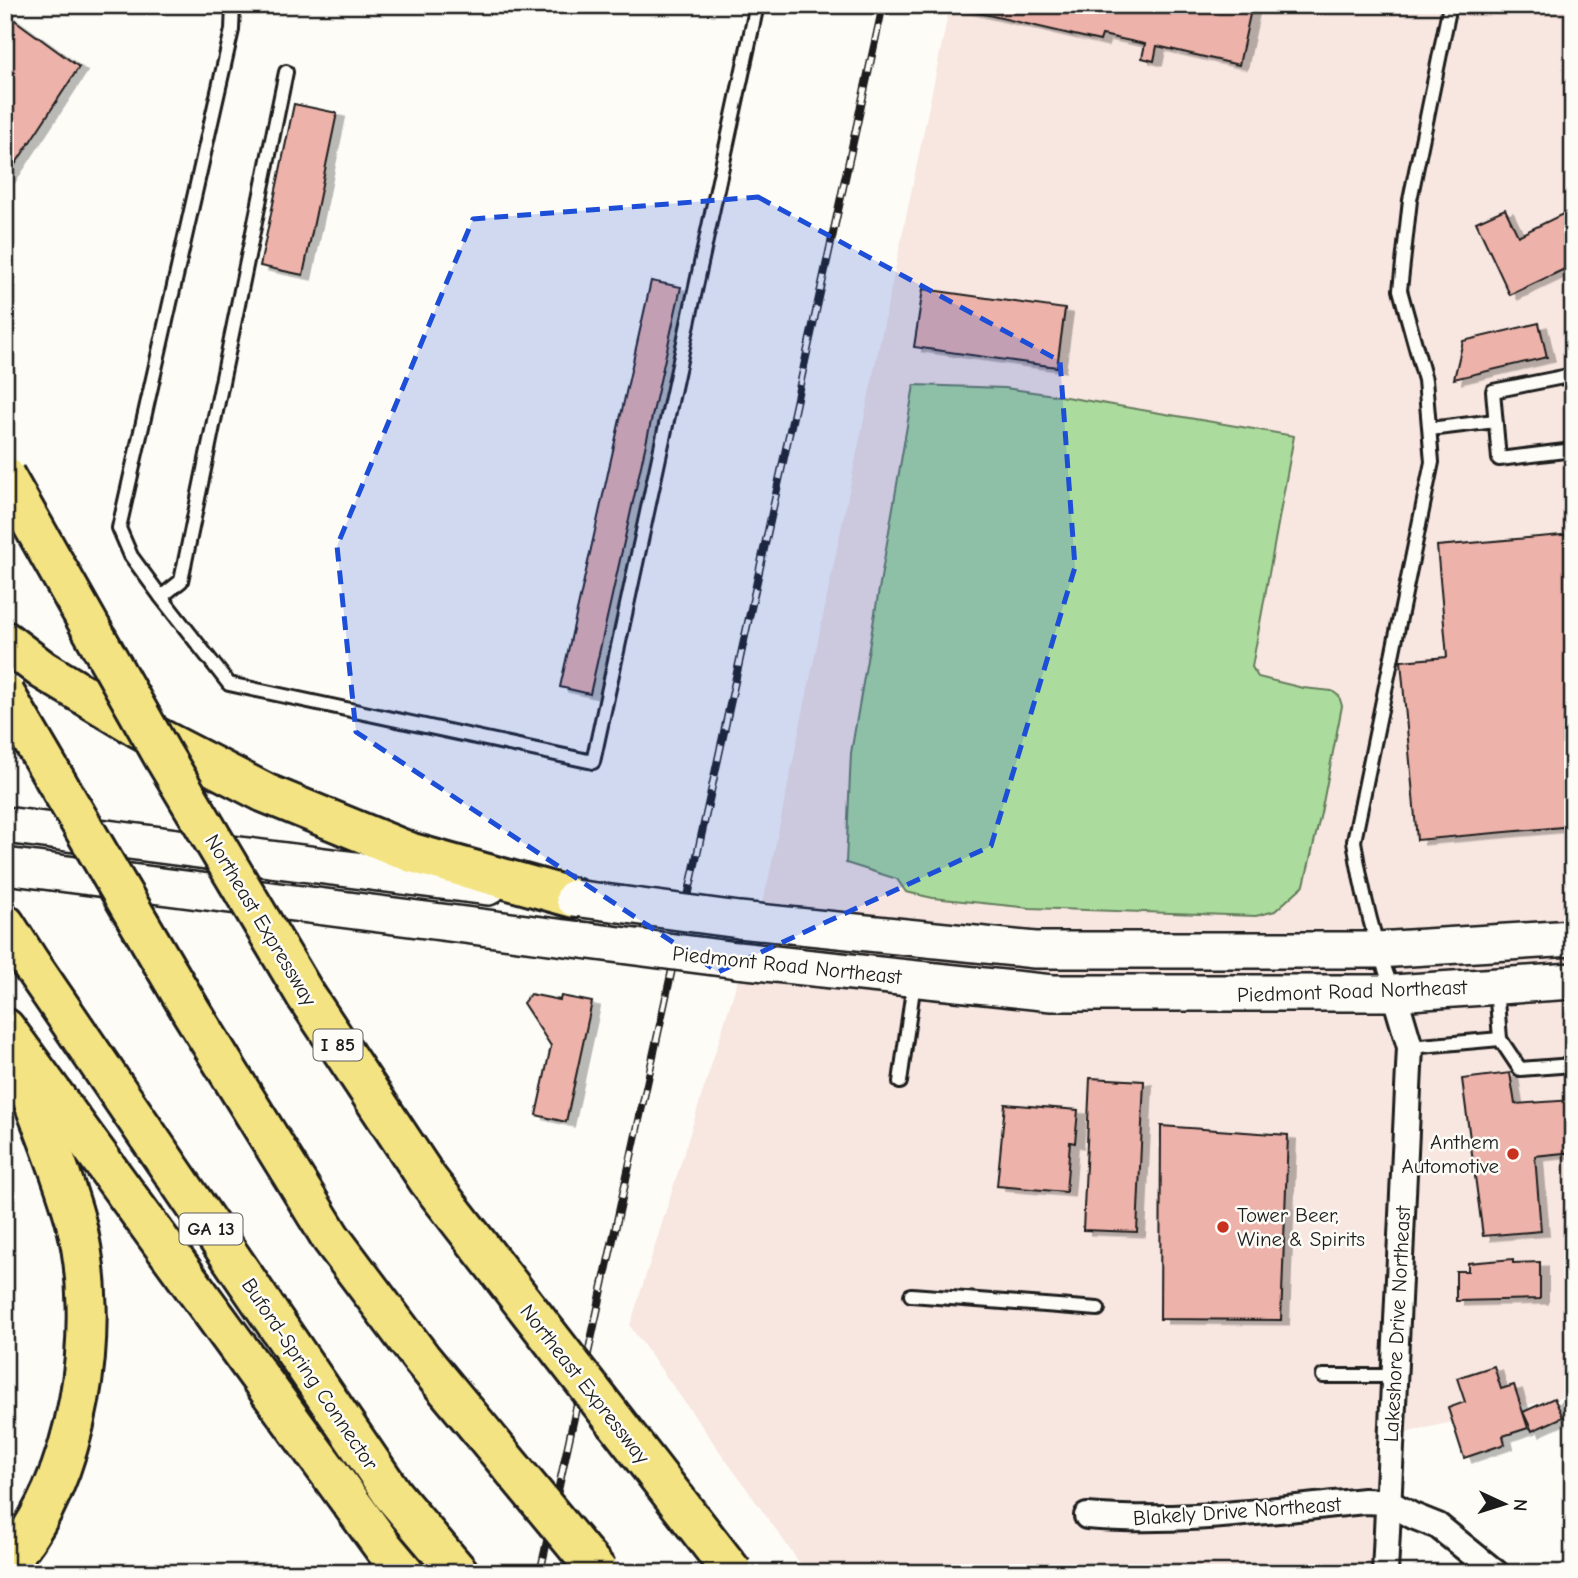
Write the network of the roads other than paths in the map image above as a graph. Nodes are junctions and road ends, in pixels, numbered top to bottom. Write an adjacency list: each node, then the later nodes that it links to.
1 (233, 5): 10 (lane)
2 (757, 5): 10 (lane)
3 (1450, 5): 7 (lane)
4 (286, 72): 10 (lane)
5 (1573, 376): 6 (lane)
6 (1495, 421): 7 (lane); 8 (lane)
7 (1430, 429): 18 (lane)
8 (1573, 450)
9 (5, 475): 38 (highway, Northeast Expressway / I 85, bridge)
10 (161, 597)
11 (5, 641): 15 (highway)
12 (5, 694): 37 (highway, bridge)
13 (5, 825): 15 (main road, Piedmont Road Northeast)
14 (5, 866): 19 (main road, Piedmont Road Northeast, bridge)
15 (574, 898): 18 (main road, Piedmont Road Northeast, bridge)
16 (5, 924): 36 (highway, Buford-Spring Connector / GA 13)
17 (1573, 937): 18 (main road, Piedmont Road Northeast)
18 (1377, 950): 22 (lane)
19 (914, 979): 22 (main road, Piedmont Road Northeast); 27 (lane)
20 (1573, 981): 21 (main road, Piedmont Road Northeast)
21 (1496, 987): 22 (main road, Piedmont Road Northeast); 24 (lane)
22 (1394, 993): 25 (street, Lakeshore Drive Northeast)
23 (7, 1030): 34 (highway, Buford-Spring Connector / GA 13); 35 (highway)
24 (1500, 1039): 25 (lane); 26 (lane)
25 (1410, 1047): 31 (street, Lakeshore Drive Northeast)
26 (1573, 1065)
27 (900, 1082)
28 (911, 1295): 29 (lane)
29 (1098, 1309)
30 (1323, 1376): 31 (lane)
31 (1394, 1376): 32 (street, Lakeshore Drive Northeast)
32 (1388, 1502): 33 (street, Blakely Drive Northeast); 39 (street, Lakeshore Drive Northeast); 40 (street)
33 (1087, 1516)
34 (395, 1560)
35 (5, 1566)
36 (459, 1573)
37 (599, 1573)
38 (733, 1573)
39 (1385, 1573)
40 (1496, 1573)

